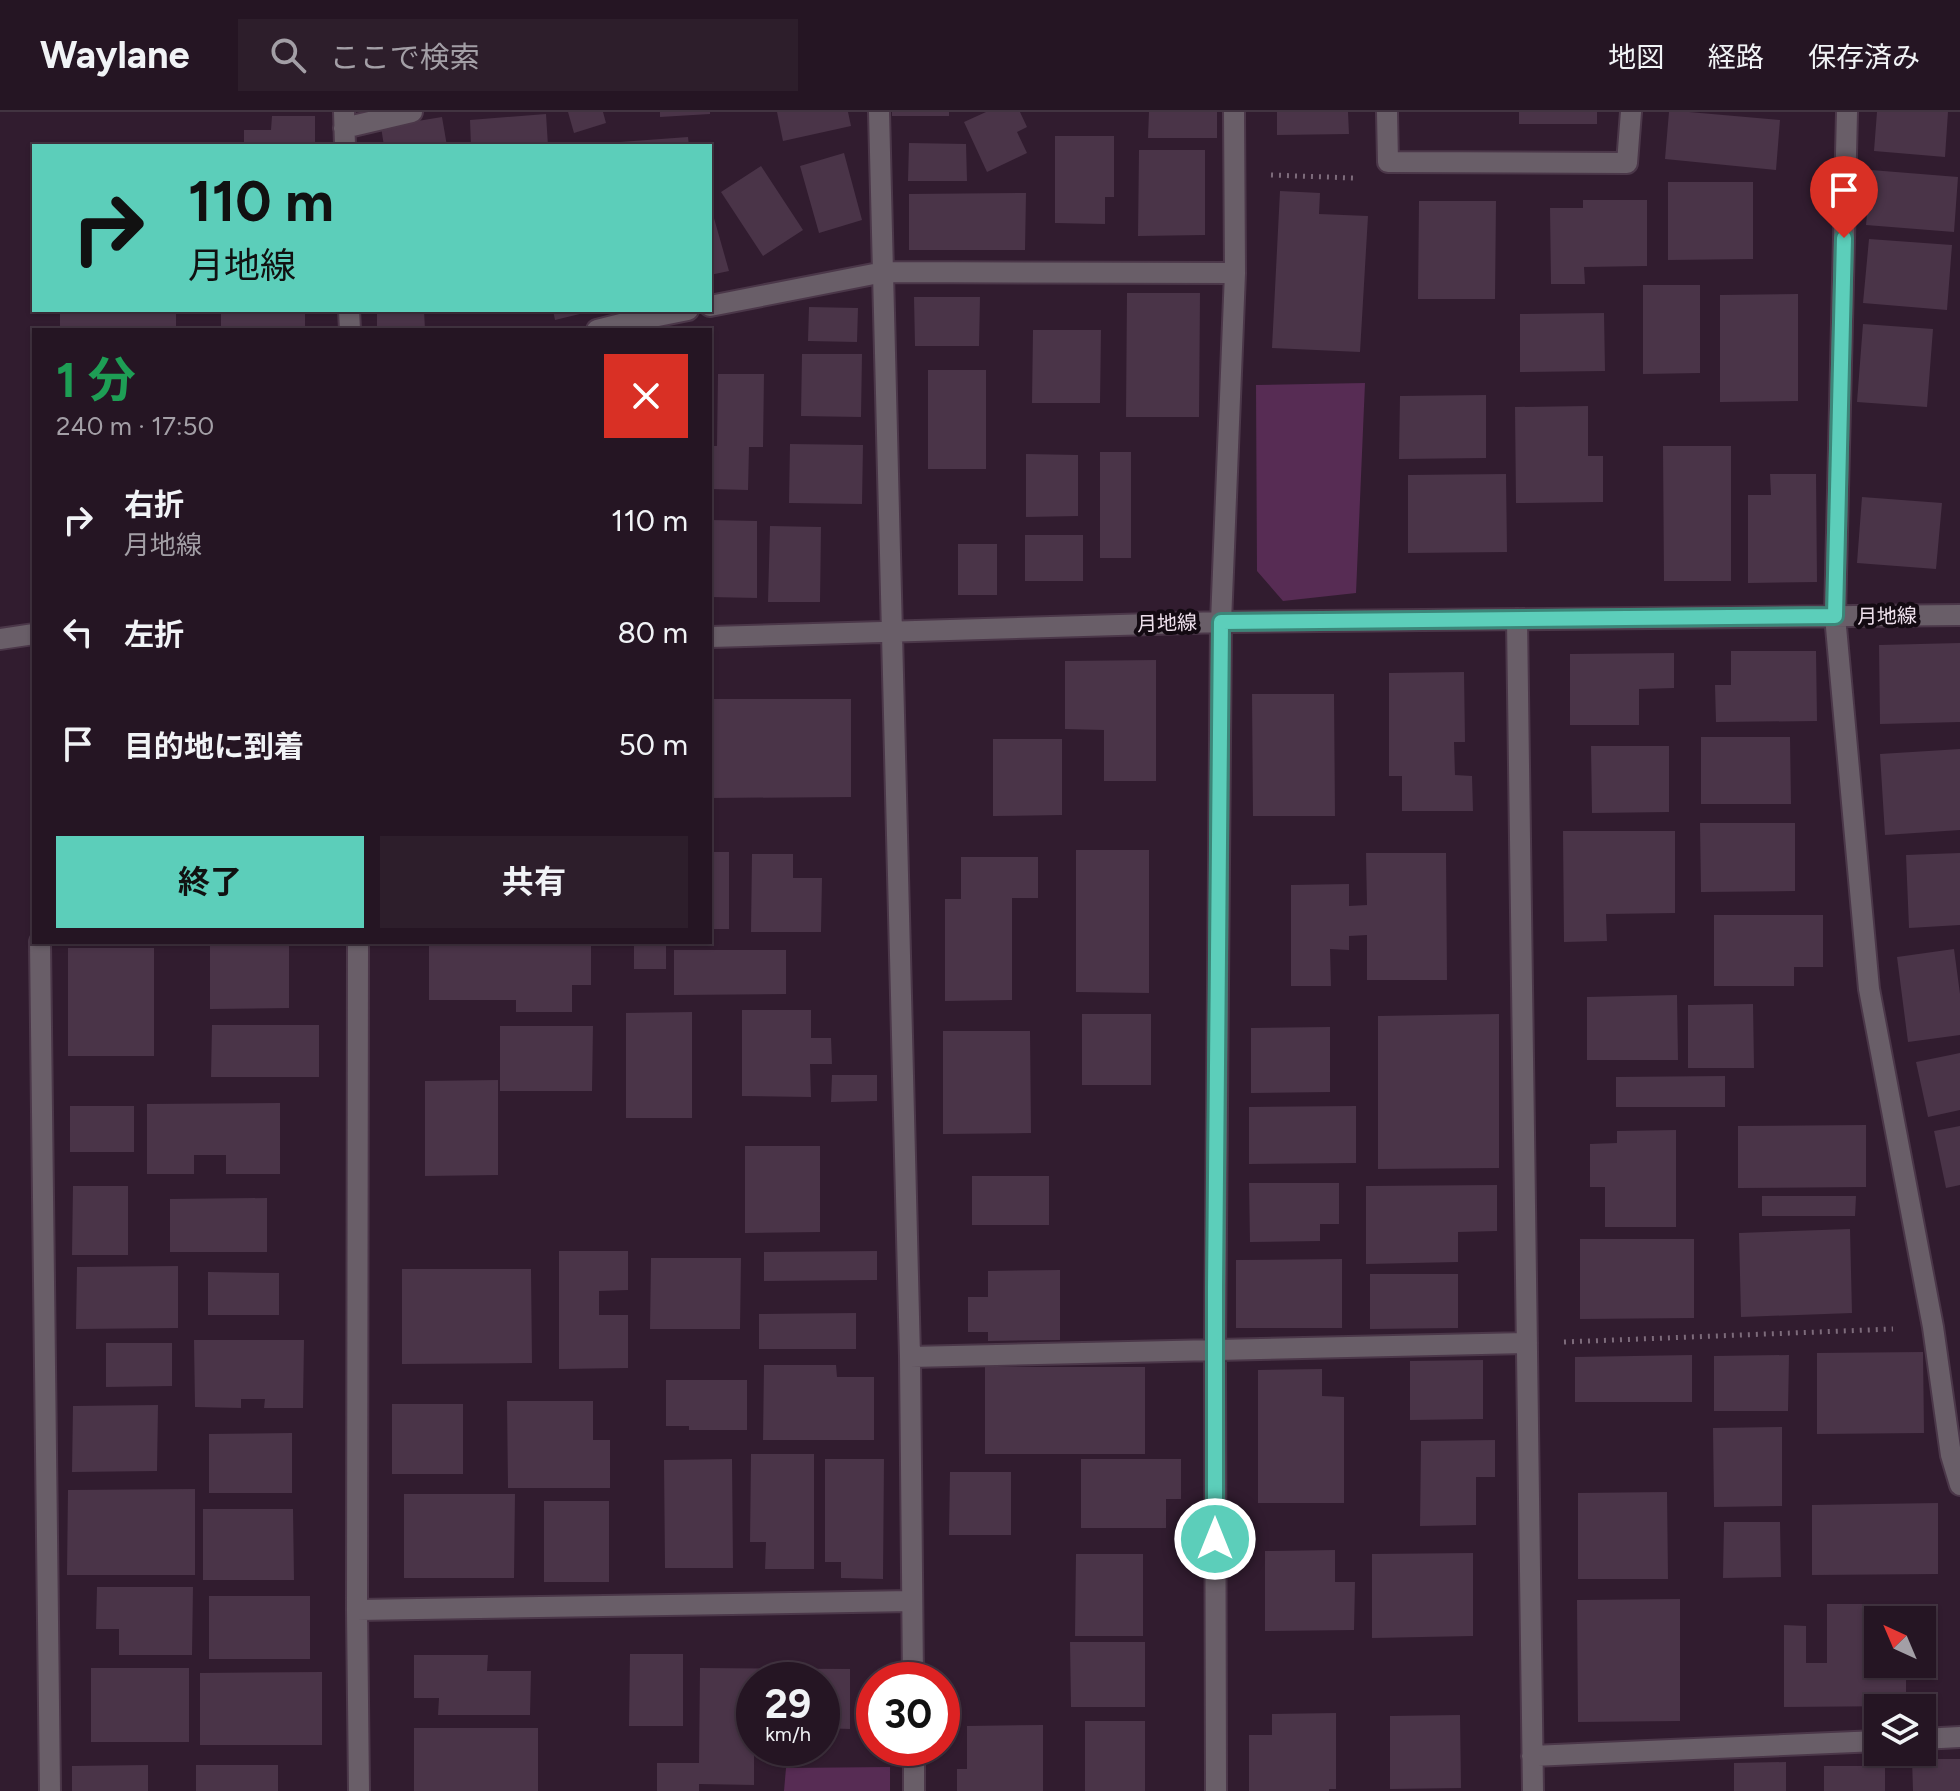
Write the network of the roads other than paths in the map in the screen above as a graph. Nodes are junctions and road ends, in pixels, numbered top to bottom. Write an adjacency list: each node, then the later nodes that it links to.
1 (412, 112): 7 (street)
2 (879, 112): 8 (street)
3 (1234, 112): 9 (street)
4 (1387, 112): 5 (street)
5 (1631, 112)
6 (1847, 112): 14 (street)
7 (344, 129)
8 (884, 272): 9 (street); 10 (street); 17 (street)
9 (1235, 273): 16 (street)
10 (712, 306)
11 (679, 312): 12 (street)
12 (606, 328)
13 (1960, 615): 14 (street, 月地線)
14 (1835, 616): 15 (street, 月地線); 24 (street)
15 (1517, 619): 16 (street, 月地線); 21 (street)
16 (1221, 622): 17 (street, 月地線); 22 (street)
17 (893, 631): 18 (street, 月地線); 23 (street)
18 (712, 637)
19 (40, 944): 33 (street)
20 (358, 944): 26 (street)
21 (1527, 1343): 22 (street); 31 (street)
22 (1215, 1350): 23 (street); 36 (street)
23 (910, 1357): 25 (street)
24 (1960, 1485)
25 (912, 1601): 26 (street); 27 (street)
26 (357, 1610): 34 (street)
27 (913, 1662)
28 (1960, 1737): 29 (street)
29 (1936, 1738)
30 (1864, 1742): 31 (street)
31 (1532, 1756): 37 (street)
32 (914, 1766): 35 (street)
33 (50, 1791)
34 (359, 1791)
35 (914, 1791)
36 (1216, 1791)
37 (1533, 1791)

